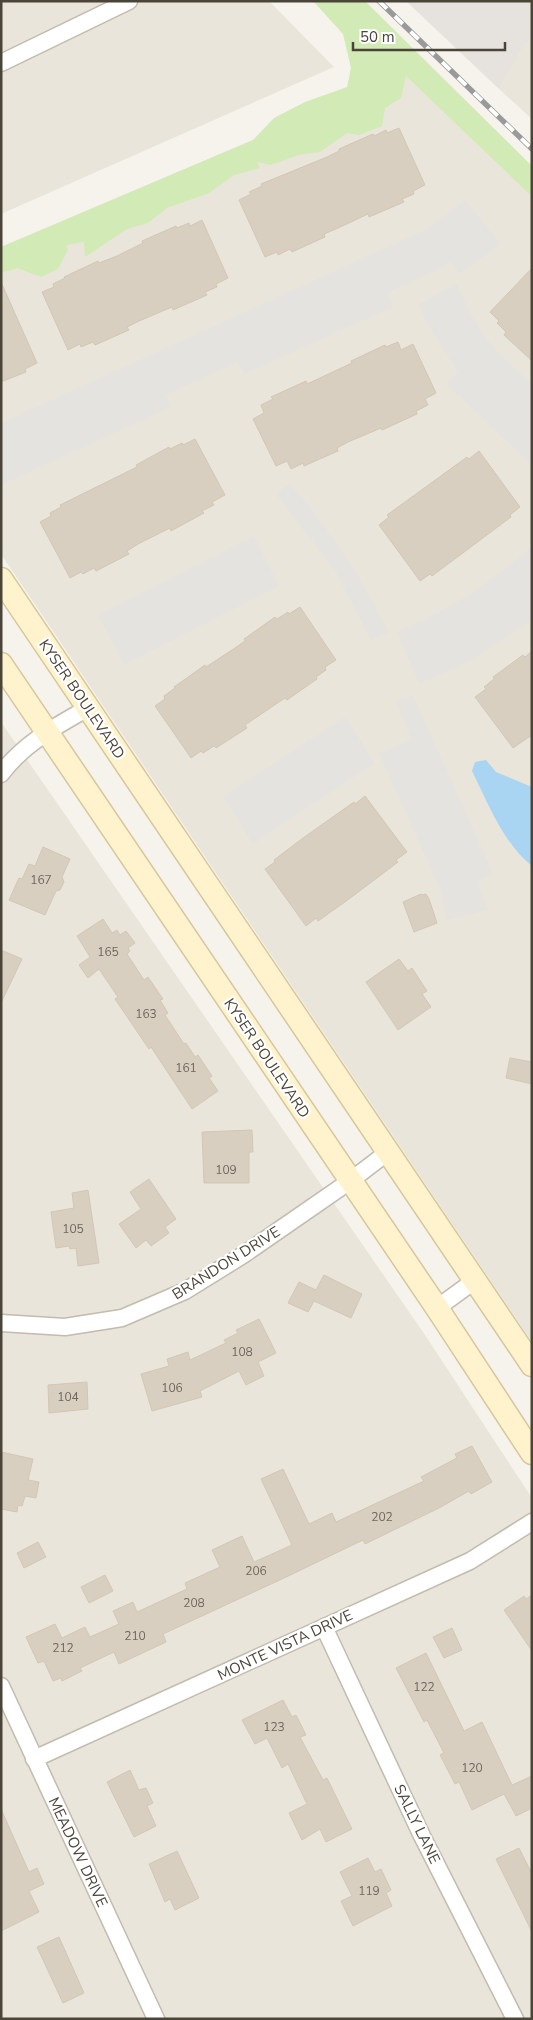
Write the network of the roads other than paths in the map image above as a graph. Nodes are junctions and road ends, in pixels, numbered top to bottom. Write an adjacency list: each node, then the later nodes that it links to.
1 (129, 1): 2 (street)
2 (1, 64)
3 (1, 579): 5 (street, KYSER BOULEVARD)
4 (1, 664): 6 (street, KYSER BOULEVARD)
5 (88, 708): 6 (street); 8 (street, KYSER BOULEVARD)
6 (47, 731): 7 (street); 9 (street, KYSER BOULEVARD)
7 (1, 774)
8 (388, 1152): 9 (street, BRANDON DRIVE); 10 (street, KYSER BOULEVARD)
9 (350, 1181): 11 (street, KYSER BOULEVARD); 12 (street, BRANDON DRIVE)
10 (474, 1281): 11 (street); 13 (street, KYSER BOULEVARD)
11 (438, 1308): 14 (street, KYSER BOULEVARD)
12 (1, 1323)
13 (532, 1365)
14 (532, 1453)
15 (532, 1522): 16 (street, MONTE VISTA DRIVE)
16 (324, 1627): 18 (street, MONTE VISTA DRIVE); 20 (street, SALLY LANE)
17 (1, 1686): 18 (street, MEADOW DRIVE)
18 (34, 1759): 19 (street, MEADOW DRIVE)
19 (156, 2019)
20 (514, 2019)

